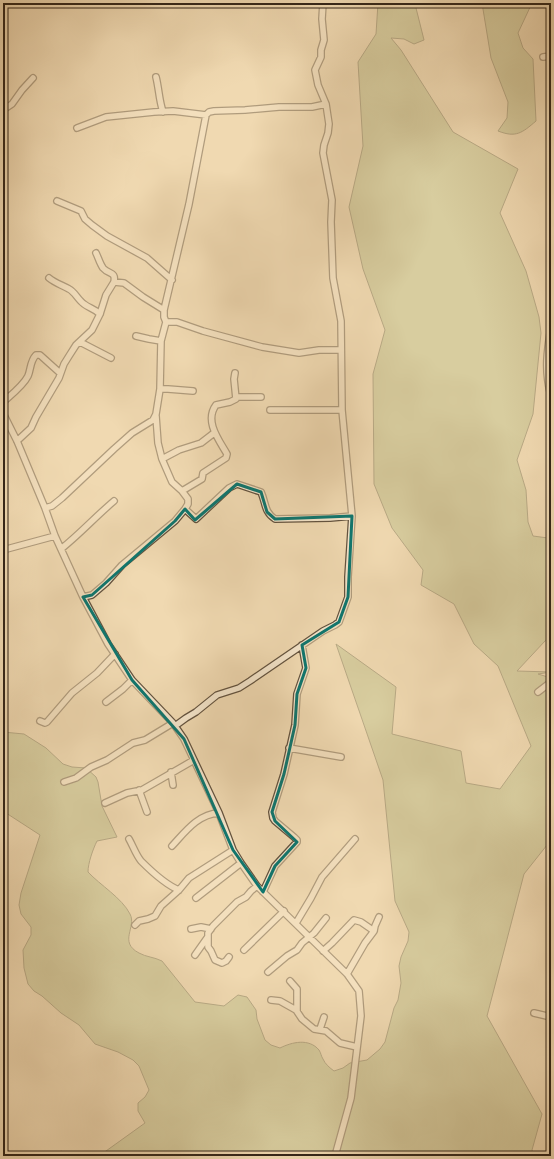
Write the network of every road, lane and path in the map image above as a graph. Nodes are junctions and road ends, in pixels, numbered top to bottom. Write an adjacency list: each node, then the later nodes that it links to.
1 (323, 3): 6 (street)
2 (551, 56): 3 (street)
3 (543, 57)
4 (156, 77): 8 (street)
5 (33, 78): 7 (street)
6 (326, 104): 9 (street); 23 (street)
7 (3, 110)
8 (163, 112): 9 (street); 10 (street)
9 (206, 115): 14 (street)
10 (77, 128)
11 (57, 201): 14 (street)
12 (96, 253): 15 (street)
13 (49, 278): 17 (street)
14 (172, 280): 16 (street)
15 (114, 282): 16 (street); 17 (street)
16 (164, 310): 18 (street)
17 (100, 314): 22 (street)
18 (166, 322): 21 (street); 23 (street)
19 (551, 327): 29 (street)
20 (136, 336): 21 (street)
21 (162, 341): 27 (street)
22 (80, 342): 24 (street); 25 (street)
23 (341, 350): 34 (street)
24 (111, 358)
25 (60, 373): 32 (street); 38 (street)
26 (235, 373): 30 (street)
27 (160, 389): 28 (street); 36 (street)
28 (193, 391)
29 (551, 396)
30 (236, 397): 31 (street); 37 (street)
31 (261, 397)
32 (3, 402)
33 (270, 410): 34 (street)
34 (342, 410): 44 (street)
35 (3, 412): 38 (street)
36 (156, 414): 39 (street); 42 (street)
37 (214, 433): 39 (street); 40 (street)
38 (17, 442): 42 (street)
39 (162, 459): 40 (street)
40 (182, 491): 43 (street)
41 (114, 501): 46 (street)
42 (45, 508): 45 (street)
43 (185, 509): 44 (street); 48 (street)
44 (352, 516): 49 (street)
45 (55, 536): 46 (street); 47 (street)
46 (61, 549): 48 (street)
47 (3, 550)
48 (83, 597): 50 (street)
49 (302, 645): 56 (street); 57 (street)
50 (115, 654): 51 (street); 55 (street)
51 (132, 680): 54 (street); 56 (street)
52 (551, 682): 53 (street)
53 (538, 692)
54 (106, 702)
55 (40, 721)
56 (174, 725): 59 (street); 61 (street)
57 (289, 748): 58 (street); 74 (street)
58 (341, 757)
59 (194, 760): 60 (street); 66 (street)
60 (171, 772): 62 (street); 63 (street)
61 (64, 782)
62 (173, 785)
63 (139, 790): 64 (street); 65 (street)
64 (106, 803)
65 (147, 812)
66 (219, 813): 69 (street); 70 (street)
67 (130, 839): 73 (street)
68 (355, 839): 79 (street)
69 (172, 846)
70 (233, 850): 71 (street); 73 (street)
71 (241, 863): 72 (street); 75 (street)
72 (257, 886): 74 (street); 82 (street)
73 (179, 890): 80 (street)
74 (263, 892): 76 (street)
75 (196, 898)
76 (284, 911): 79 (street); 86 (street)
77 (326, 918): 84 (street)
78 (379, 918): 83 (street)
79 (296, 923): 84 (street)
80 (135, 925)
81 (191, 929): 82 (street)
82 (211, 929): 85 (street)
83 (374, 931): 87 (street); 91 (street)
84 (310, 937): 87 (street); 90 (street)
85 (207, 938): 88 (street); 89 (street)
86 (244, 950)
87 (322, 951): 91 (street)
88 (195, 955)
89 (229, 957)
90 (268, 972)
91 (347, 974): 99 (street)
92 (290, 981): 94 (street)
93 (270, 1000): 94 (street)
94 (297, 1011): 98 (street)
95 (534, 1013): 97 (street)
96 (324, 1017): 98 (street)
97 (551, 1017)
98 (320, 1029): 99 (street)
99 (357, 1047): 100 (street)
100 (335, 1156)

